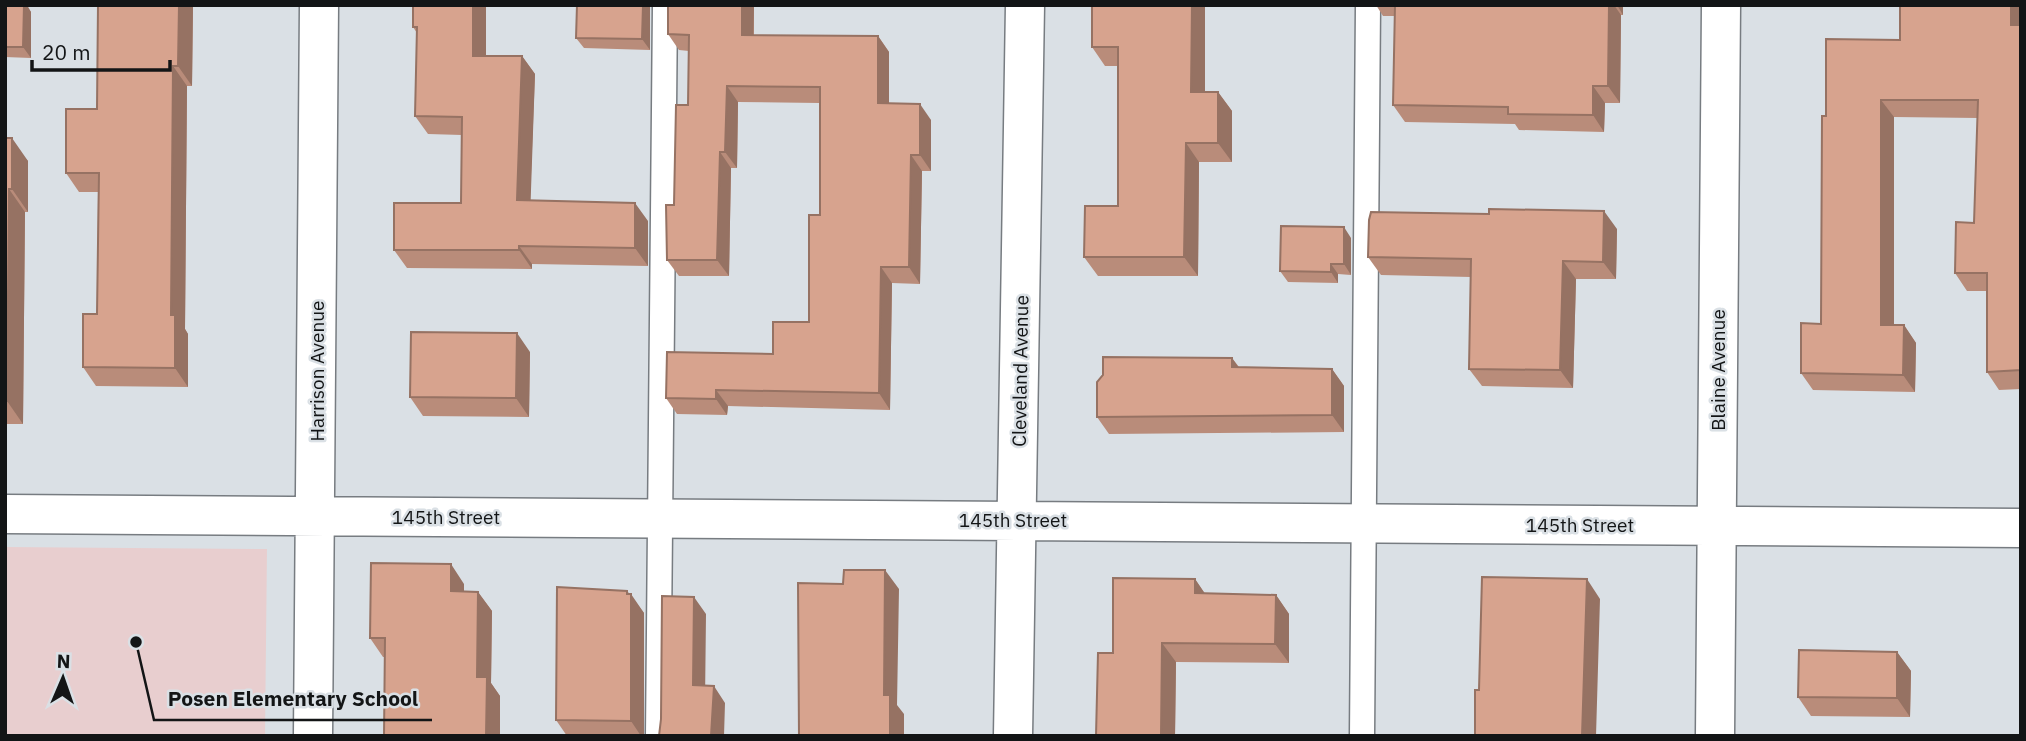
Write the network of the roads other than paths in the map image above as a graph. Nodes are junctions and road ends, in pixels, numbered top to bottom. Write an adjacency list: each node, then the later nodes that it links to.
1 (319, 5): 7 (street, Harrison Avenue)
2 (665, 5): 8 (lane)
3 (1025, 5): 9 (street, Cleveland Avenue)
4 (1368, 5): 10 (lane)
5 (1721, 5): 11 (street, Blaine Avenue)
6 (5, 514): 7 (street, 145th Street)
7 (316, 516): 8 (street, 145th Street); 13 (street, Harrison Avenue)
8 (660, 518): 9 (street, 145th Street); 14 (lane)
9 (1018, 520): 10 (street, 145th Street); 15 (street, Cleveland Avenue)
10 (1363, 523): 11 (street, 145th Street); 16 (lane)
11 (1717, 526): 12 (street, 145th Street); 17 (street, Blaine Avenue)
12 (2021, 528)
13 (313, 736)
14 (658, 736)
15 (1013, 736)
16 (1362, 736)
17 (1715, 736)

